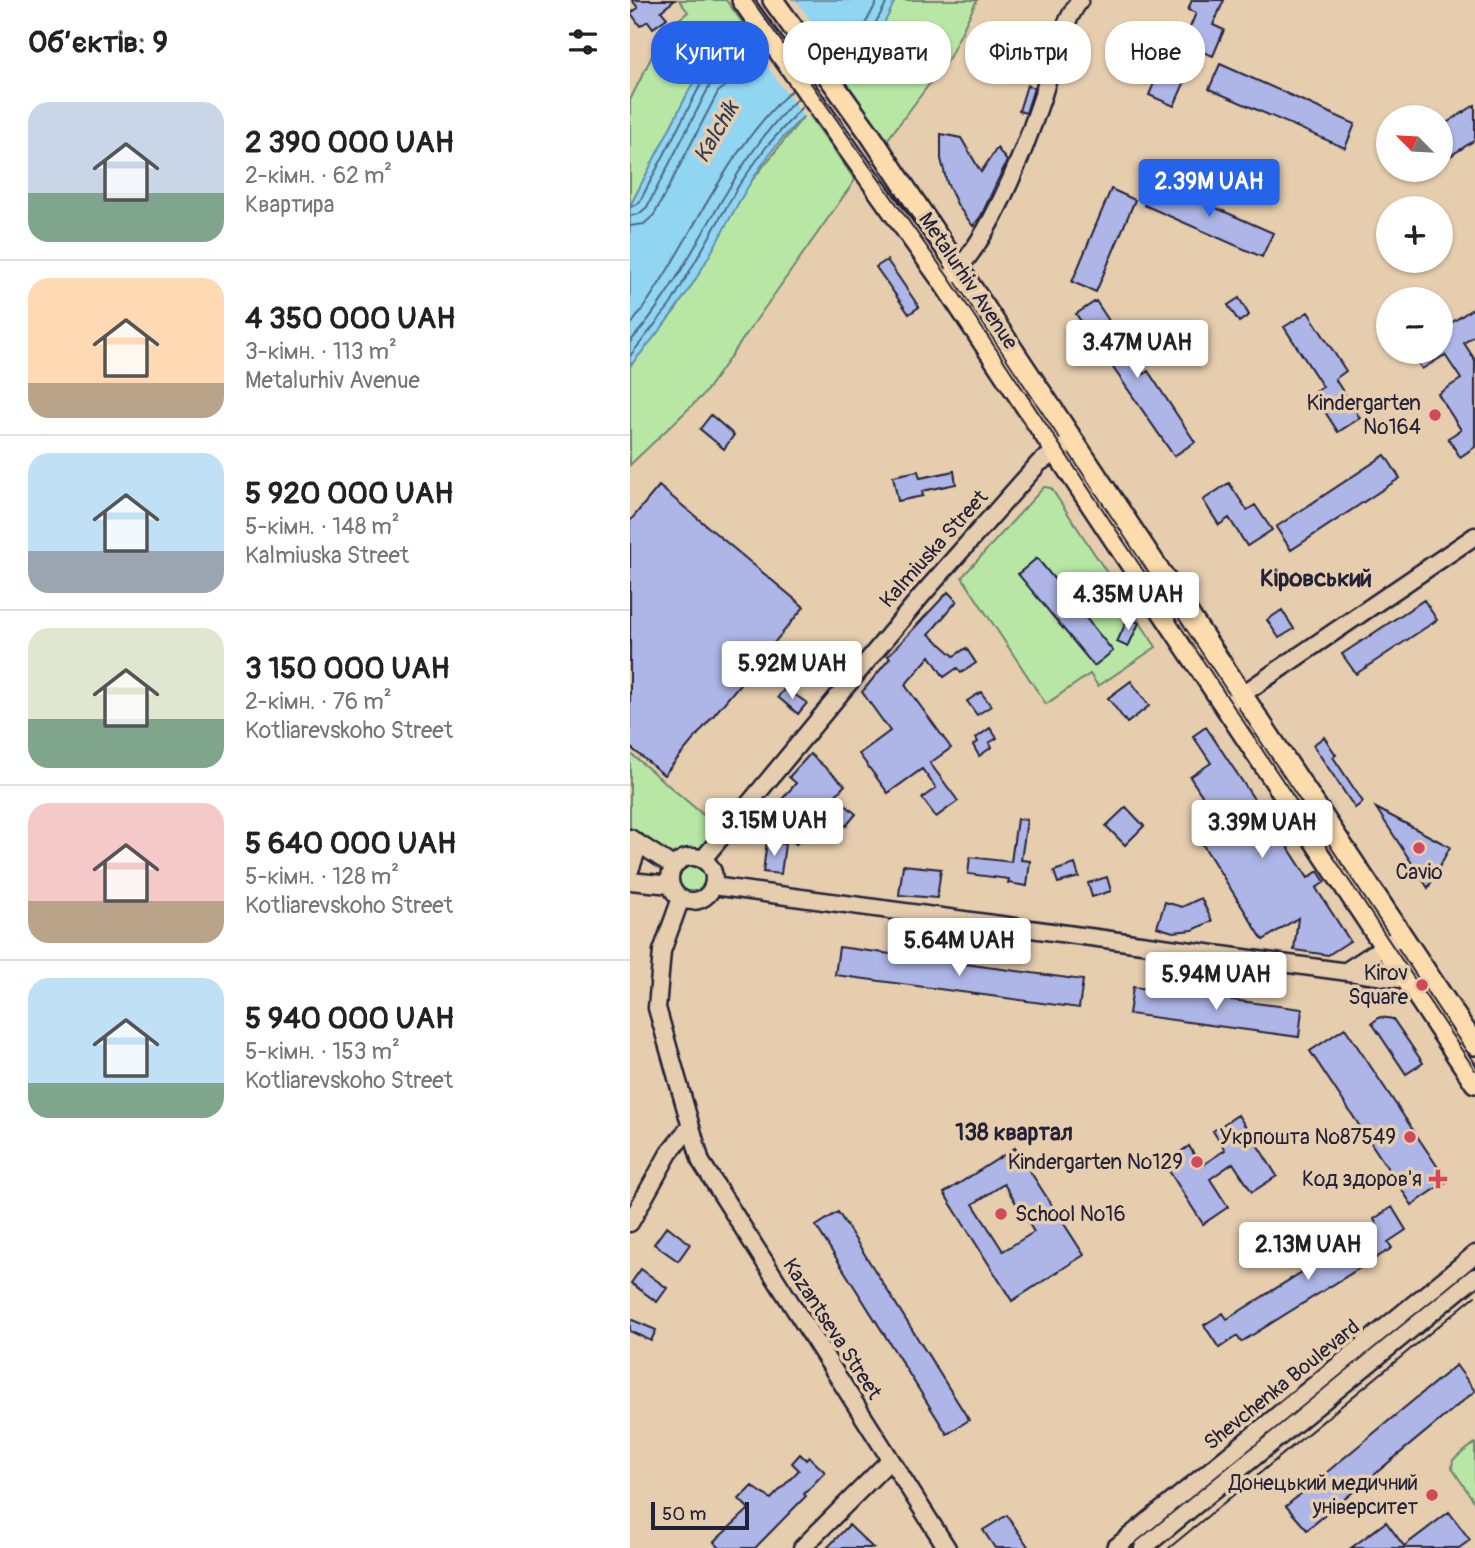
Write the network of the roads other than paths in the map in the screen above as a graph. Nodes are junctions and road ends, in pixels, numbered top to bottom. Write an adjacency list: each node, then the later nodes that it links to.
1 (742, 0): 5 (main road, Metalurhiv Avenue)
2 (773, 0): 4 (main road, Metalurhiv Avenue)
3 (1080, 0): 4 (street)
4 (960, 270): 5 (street); 6 (main road, Metalurhiv Avenue)
5 (943, 282): 7 (main road, Metalurhiv Avenue)
6 (1073, 440): 7 (street, Kalmiuska Street); 9 (main road, Metalurhiv Avenue)
7 (1056, 452): 10 (main road, Metalurhiv Avenue); 12 (street, Kalmiuska Street)
8 (1475, 536): 9 (street)
9 (1242, 695): 10 (street); 19 (main road, Metalurhiv Avenue)
10 (1225, 706): 20 (main road, Metalurhiv Avenue)
11 (630, 838): 13 (street); 14 (street)
12 (703, 859): 13 (street); 17 (street)
13 (673, 866): 16 (street)
14 (630, 870)
15 (630, 881): 16 (street)
16 (671, 885): 18 (street)
17 (713, 886): 18 (street); 21 (street)
18 (681, 898): 25 (street)
19 (1402, 935): 20 (street); 23 (main road, Metalurhiv Avenue)
20 (1384, 946): 21 (street); 22 (main road, Metalurhiv Avenue)
21 (1346, 971): 22 (street)
22 (1406, 980): 24 (main road, Metalurhiv Avenue)
23 (1475, 1045)
24 (1475, 1083)
25 (689, 1128): 26 (street); 29 (street, Kazantseva Street)
26 (630, 1223)
27 (1475, 1254): 32 (street, Shevchenka Boulevard)
28 (1475, 1277): 33 (street, Shevchenka Boulevard)
29 (890, 1460): 30 (street); 31 (street, Kazantseva Street)
30 (802, 1548)
31 (947, 1548)
32 (1115, 1548)
33 (1143, 1548)

